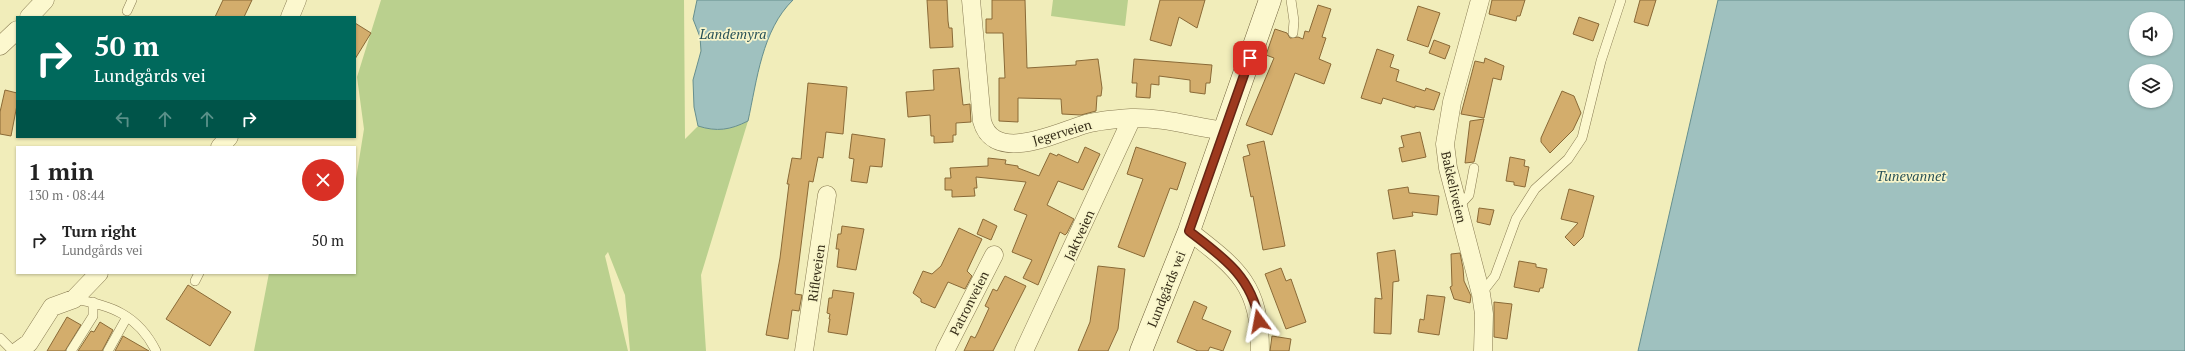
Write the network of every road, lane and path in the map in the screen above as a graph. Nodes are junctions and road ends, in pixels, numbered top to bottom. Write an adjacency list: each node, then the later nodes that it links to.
1 (44, 0): 10 (street)
2 (132, 0): 9 (lane)
3 (297, 0): 11 (street)
4 (971, 0): 15 (street, Jegerveien)
5 (1270, 0): 16 (street, Lundgårds vei)
6 (1291, 0): 13 (lane)
7 (1480, 0): 21 (street, Bakkeliveien)
8 (1621, 0): 25 (lane)
9 (127, 11)
10 (30, 16)
11 (290, 16)
12 (16, 31): 14 (street)
13 (1293, 33)
14 (0, 46)
15 (1132, 118): 16 (street, Jegerveien); 37 (street, Jaktveien)
16 (1225, 131): 22 (street, Lundgårds vei)
17 (228, 138): 18 (street)
18 (221, 146)
19 (1474, 168): 21 (lane)
20 (827, 195): 35 (street, Rifleveien)
21 (1458, 207): 25 (street, Bakkeliveien)
22 (1189, 231): 38 (street, Lundgårds vei); 39 (street)
23 (994, 254): 36 (street, Patronveien)
24 (98, 274): 26 (street)
25 (1481, 294): 40 (street, Bakkeliveien)
26 (74, 298): 27 (lane); 31 (street)
27 (94, 302): 28 (lane); 32 (lane)
28 (127, 317): 33 (lane); 34 (lane)
29 (0, 338): 30 (lane)
30 (13, 351)
31 (18, 351)
32 (72, 351)
33 (108, 351)
34 (156, 351)
35 (804, 351)
36 (945, 351)
37 (1024, 351)
38 (1141, 351)
39 (1260, 351)
40 (1483, 351)

